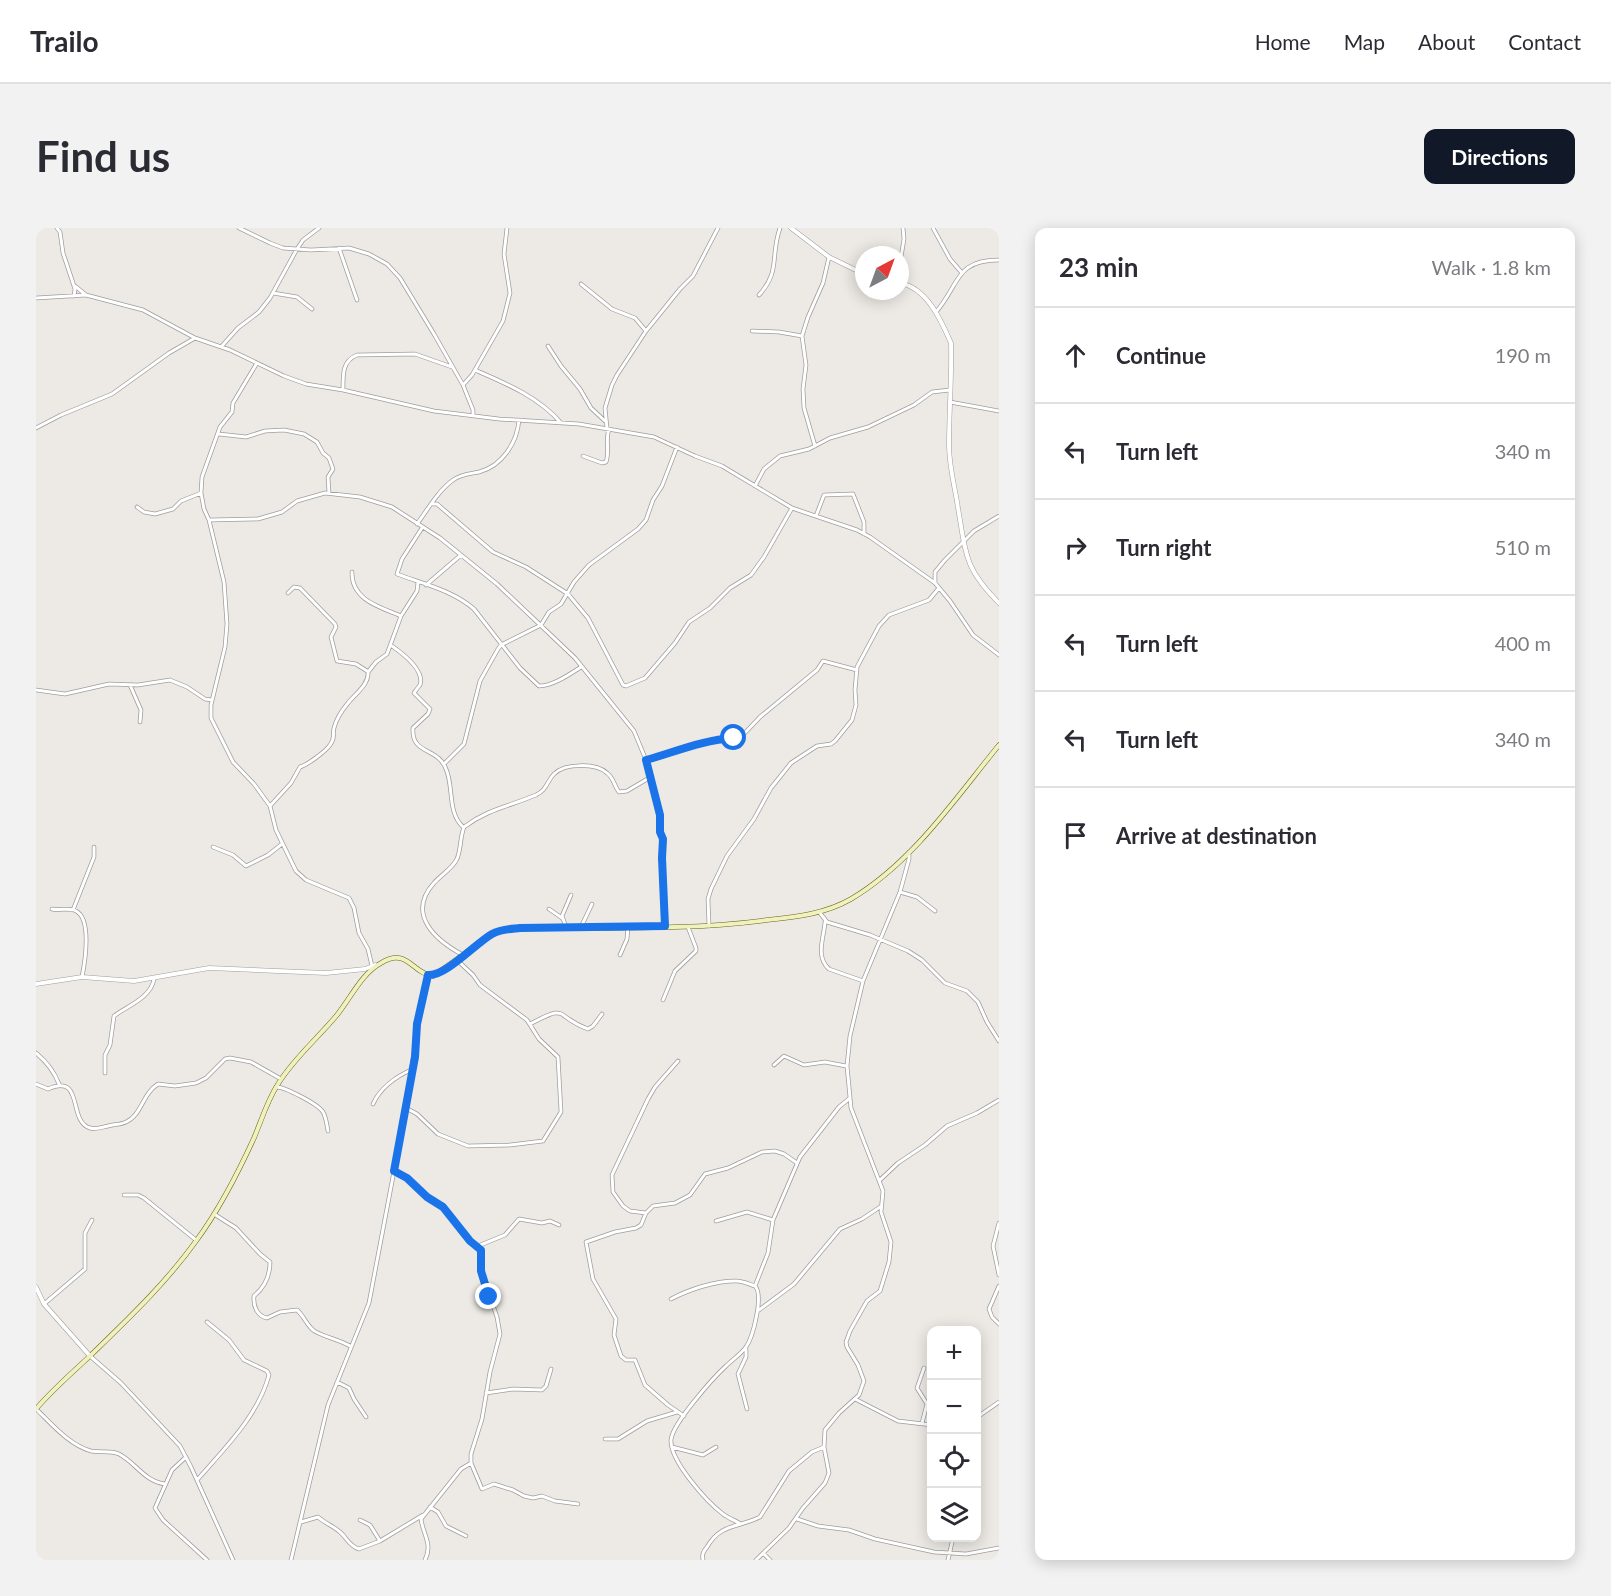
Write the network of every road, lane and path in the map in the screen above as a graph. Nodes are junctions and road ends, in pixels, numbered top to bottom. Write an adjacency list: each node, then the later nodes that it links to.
1 (57, 228): 12 (street)
2 (64, 228): 12 (street)
3 (238, 228): 15 (street)
4 (319, 228): 15 (street)
5 (507, 228): 39 (street)
6 (718, 228): 31 (street)
7 (780, 228): 24 (street)
8 (791, 228): 11 (street)
9 (903, 228): 13 (street)
10 (933, 228): 19 (street)
11 (796, 230): 16 (street)
12 (61, 236): 21 (street)
13 (903, 246)
14 (339, 248): 15 (street); 28 (street); 38 (street)
15 (297, 249): 23 (street)
16 (828, 257): 18 (street); 33 (street)
17 (999, 260): 19 (street)
18 (855, 270)
19 (962, 273): 30 (street)
20 (581, 284): 31 (street)
21 (74, 285): 25 (street); 26 (street)
22 (909, 287): 30 (street)
23 (273, 294): 29 (street); 36 (street)
24 (759, 295)
25 (74, 296): 26 (street); 27 (street)
26 (86, 296): 34 (street)
27 (36, 298)
28 (357, 300)
29 (312, 309)
30 (936, 312): 42 (street)
31 (646, 331): 47 (street)
32 (752, 331): 33 (street)
33 (802, 336): 52 (street)
34 (195, 338): 36 (street); 49 (street)
35 (548, 346): 47 (street)
36 (221, 347): 37 (street)
37 (257, 363): 41 (street); 51 (street)
38 (452, 367): 40 (street); 41 (street)
39 (475, 370): 40 (street); 48 (street)
40 (463, 385): 45 (street)
41 (342, 390): 45 (street)
42 (950, 390): 43 (street); 52 (street)
43 (950, 402): 44 (street); 67 (street)
44 (999, 411)
45 (473, 414): 46 (street)
46 (519, 420): 48 (street); 58 (street)
47 (605, 421): 50 (street)
48 (561, 423): 50 (street)
49 (36, 428)
50 (608, 428): 53 (street); 54 (street)
51 (219, 434): 56 (street); 57 (street)
52 (815, 446): 55 (street)
53 (676, 447): 55 (street); 75 (street)
54 (583, 456)
55 (755, 486): 60 (street)
56 (328, 493): 63 (street); 64 (street)
57 (201, 494): 59 (street); 63 (street)
58 (432, 504): 64 (street); 75 (street)
59 (137, 507)
60 (792, 508): 61 (street); 75 (street)
61 (816, 516): 66 (street); 66 (street)
62 (999, 516): 67 (street)
63 (209, 520): 87 (street)
64 (417, 524): 65 (street)
65 (422, 528): 68 (street); 70 (street)
66 (864, 534): 71 (street)
67 (963, 544): 71 (street); 76 (street)
68 (461, 555): 72 (street); 78 (street)
69 (352, 572): 77 (street)
70 (418, 581): 72 (street); 77 (street)
71 (935, 583): 73 (street)
72 (426, 586): 79 (street)
73 (939, 588): 81 (street); 83 (street)
74 (288, 593): 84 (street)
75 (568, 594): 78 (street)
76 (999, 603)
77 (401, 616): 80 (street)
78 (541, 625): 79 (street); 82 (street)
79 (501, 645): 82 (street); 91 (street)
80 (392, 646): 84 (street); 91 (street)
81 (999, 655)
82 (582, 667): 90 (street)
83 (857, 670): 90 (street); 110 (street)
84 (368, 672): 93 (street)
85 (130, 685): 86 (street); 87 (street); 88 (street)
86 (36, 690)
87 (212, 700): 93 (street)
88 (140, 722)
89 (999, 745): 98 (main road)
90 (646, 760): 92 (street)
91 (444, 764): 94 (street)
92 (649, 778): 94 (street); 109 (street)
93 (270, 806): 95 (street)
94 (464, 827): 116 (street)
95 (282, 844): 97 (street); 120 (street)
96 (94, 847): 104 (street)
97 (213, 847)
98 (909, 850): 99 (street); 106 (main road)
99 (900, 892): 105 (street); 115 (street)
100 (571, 895): 107 (street)
101 (592, 904): 112 (street)
102 (52, 909): 104 (street)
103 (549, 909): 107 (street)
104 (73, 910): 122 (street)
105 (935, 911)
106 (820, 913): 108 (street); 110 (main road)
107 (563, 919): 111 (street)
108 (825, 920): 115 (street); 124 (street)
109 (665, 926): 113 (main road); 114 (main road)
110 (709, 926): 114 (main road)
111 (566, 927): 112 (main road); 116 (main road)
112 (581, 927): 113 (main road)
113 (628, 927): 117 (street)
114 (688, 927): 126 (street)
115 (881, 939): 124 (street); 129 (street)
116 (463, 955): 118 (main road)
117 (620, 955)
118 (457, 960): 121 (main road); 128 (street)
119 (379, 964): 120 (street); 121 (main road); 136 (main road)
120 (372, 966): 123 (street)
121 (428, 975): 134 (street)
122 (82, 976): 123 (street); 125 (street)
123 (154, 979): 135 (street)
124 (863, 981): 133 (street)
125 (36, 984)
126 (663, 1000)
127 (602, 1014): 128 (street)
128 (530, 1024): 144 (street)
129 (999, 1041)
130 (36, 1053): 138 (street)
131 (678, 1060): 151 (street)
132 (774, 1065): 133 (street)
133 (847, 1066): 141 (street)
134 (413, 1069): 143 (street); 144 (street)
135 (105, 1073)
136 (281, 1079): 138 (street); 139 (main road); 140 (street)
137 (36, 1084): 138 (street)
138 (58, 1084)
139 (276, 1087): 140 (street); 152 (main road)
140 (289, 1090): 145 (street)
141 (850, 1098): 146 (street); 148 (street)
142 (999, 1100): 148 (street)
143 (372, 1104)
144 (406, 1108): 147 (street)
145 (328, 1131)
146 (797, 1163): 151 (street); 154 (street)
147 (394, 1171): 159 (street); 169 (street)
148 (879, 1180): 150 (street)
149 (124, 1195): 158 (street)
150 (880, 1207): 166 (street); 176 (street)
151 (646, 1213): 180 (street)
152 (214, 1214): 158 (main road); 169 (street)
153 (92, 1220): 165 (street)
154 (773, 1220): 155 (street); 161 (street)
155 (716, 1221)
156 (999, 1223): 160 (street)
157 (559, 1225): 159 (street)
158 (197, 1240): 171 (main road)
159 (478, 1246): 175 (street)
160 (999, 1275)
161 (755, 1286): 164 (street); 166 (street)
162 (999, 1286): 168 (street)
163 (36, 1287): 165 (street)
164 (671, 1299)
165 (44, 1304): 171 (street)
166 (759, 1310): 170 (street)
167 (207, 1322): 192 (street)
168 (999, 1324)
169 (350, 1347): 174 (street)
170 (746, 1347): 179 (street); 182 (street)
171 (90, 1356): 178 (main road); 190 (street)
172 (924, 1368): 184 (street)
173 (551, 1369): 175 (street)
174 (337, 1382): 183 (street); 199 (street)
175 (486, 1393): 191 (street)
176 (854, 1399): 184 (street); 189 (street)
177 (999, 1401): 181 (street)
178 (36, 1409): 193 (street)
179 (747, 1409)
180 (676, 1412): 182 (street); 186 (street)
181 (981, 1415)
182 (684, 1416): 187 (street)
183 (366, 1417)
184 (922, 1423): 185 (street)
185 (927, 1424)
186 (605, 1439)
187 (672, 1447): 188 (street); 200 (street)
188 (716, 1447)
189 (824, 1447): 197 (street); 200 (street)
190 (186, 1457): 192 (street); 193 (street)
191 (471, 1463): 194 (street); 195 (street)
192 (197, 1480): 208 (street)
193 (165, 1484): 207 (street)
194 (578, 1504)
195 (430, 1507): 196 (street); 201 (street)
196 (423, 1515): 202 (street); 210 (street)
197 (797, 1518): 205 (street); 206 (street)
198 (360, 1520): 202 (street)
199 (301, 1522): 202 (street); 209 (street)
200 (739, 1523): 211 (street)
201 (466, 1536)
202 (380, 1541)
203 (952, 1542): 206 (street)
204 (999, 1548): 206 (street)
205 (763, 1553): 212 (street); 213 (street)
206 (948, 1553): 214 (street)
207 (207, 1560)
208 (233, 1560)
209 (291, 1560)
210 (425, 1560)
211 (703, 1560)
212 (756, 1560)
213 (770, 1560)
214 (948, 1560)

